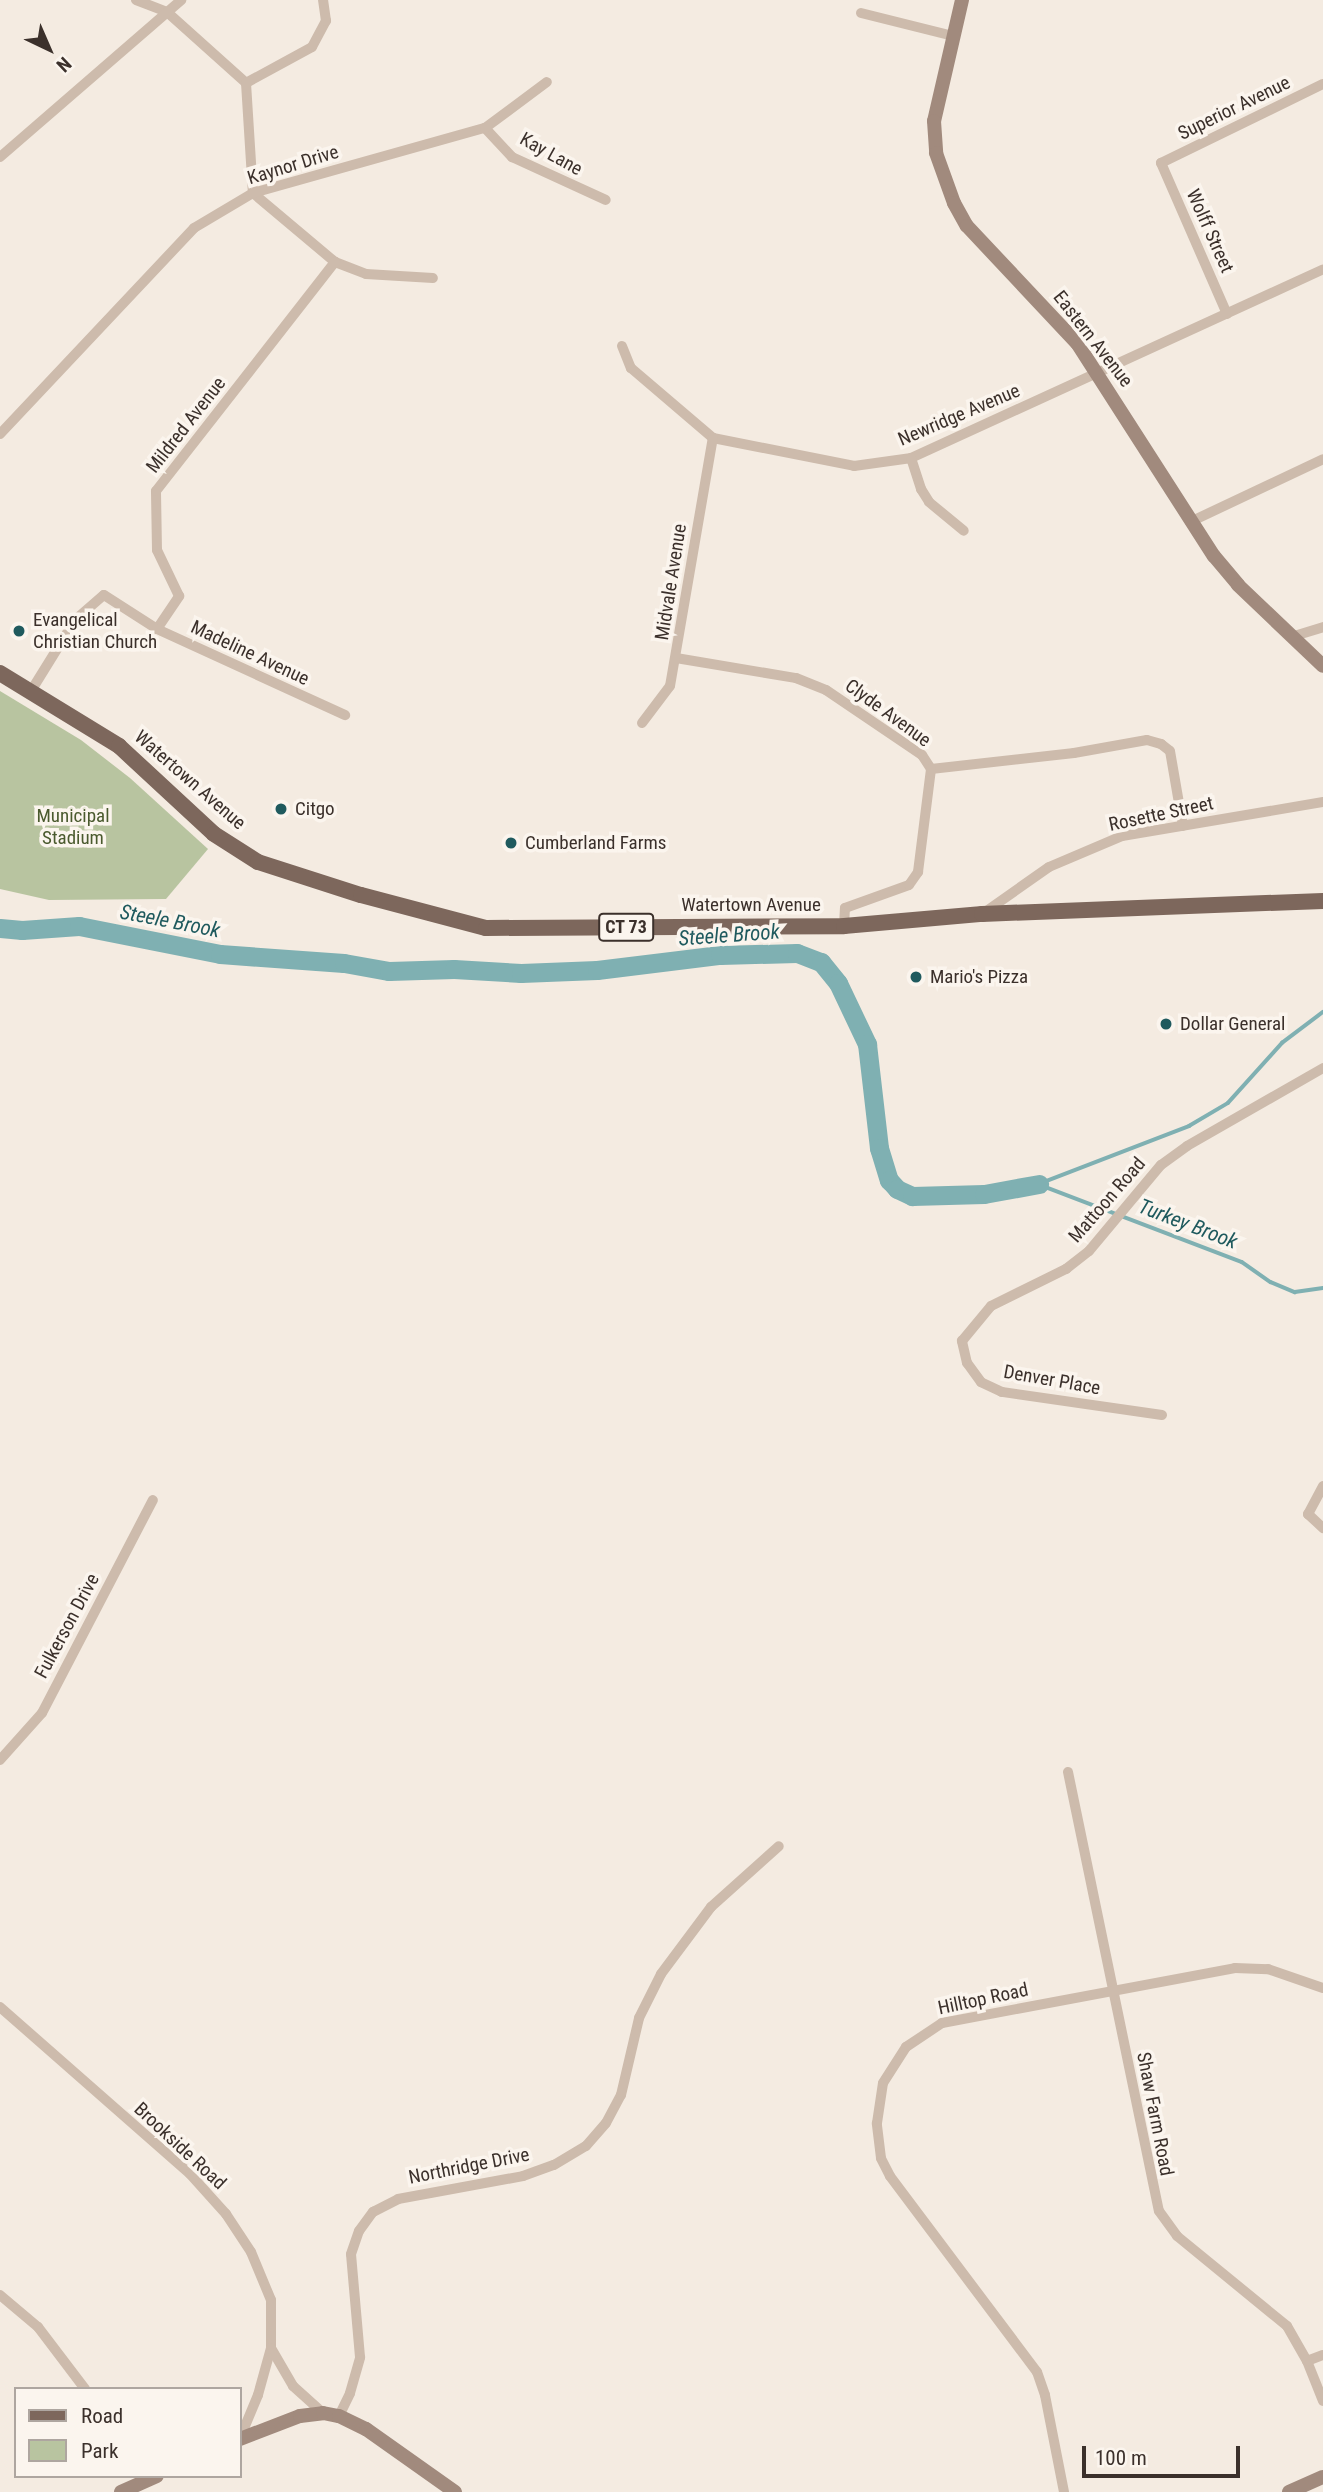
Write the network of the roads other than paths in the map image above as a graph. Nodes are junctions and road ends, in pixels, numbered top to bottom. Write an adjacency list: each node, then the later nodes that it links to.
1 (136, 0): 5 (street)
2 (181, 0): 5 (street)
3 (323, 0): 9 (street)
4 (962, 0): 7 (street, Eastern Avenue)
5 (167, 12): 9 (street); 12 (street)
6 (861, 13): 7 (street)
7 (953, 36): 21 (street, Eastern Avenue)
8 (547, 82): 11 (street, Kaynor Drive)
9 (246, 83): 14 (street)
10 (1323, 84): 13 (street, Superior Avenue)
11 (485, 128): 14 (street, Kaynor Drive); 15 (street, Kay Lane)
12 (0, 157)
13 (1161, 163): 19 (street, Wolff Street)
14 (253, 193): 16 (street); 23 (street, Kaynor Drive)
15 (606, 200)
16 (335, 262): 18 (street); 31 (street, Mildred Avenue)
17 (1323, 269): 19 (street, Newridge Avenue)
18 (433, 278)
19 (1227, 314): 21 (street, Newridge Avenue)
20 (622, 346): 25 (street, Newridge Avenue)
21 (1099, 374): 26 (street, Newridge Avenue); 28 (street, Eastern Avenue)
22 (0, 414): 23 (street)
23 (10, 421): 24 (street, Kaynor Drive)
24 (0, 434)
25 (713, 438): 26 (street, Newridge Avenue); 33 (street, Midvale Avenue)
26 (911, 458): 29 (street)
27 (1323, 459): 28 (street)
28 (1190, 522): 32 (street, Eastern Avenue)
29 (964, 531)
30 (1323, 627): 32 (street)
31 (157, 629): 36 (street, Madeline Avenue); 37 (street, Madeline Avenue)
32 (1292, 637): 34 (street, Eastern Avenue)
33 (677, 658): 38 (street, Midvale Avenue); 39 (street, Clyde Avenue)
34 (1323, 666)
35 (0, 673): 36 (main road, Watertown Avenue / CT 73)
36 (31, 691): 44 (main road, Watertown Avenue / CT 73)
37 (345, 715)
38 (642, 723)
39 (930, 769): 41 (street, Clyde Avenue); 44 (street)
40 (1323, 802): 41 (street, Rosette Street)
41 (1183, 826): 43 (street, Rosette Street)
42 (1323, 901): 43 (main road, Watertown Avenue / CT 73)
43 (982, 914): 44 (main road, Watertown Avenue / CT 73)
44 (844, 926)
45 (1323, 1068): 46 (street, Mattoon Road)
46 (962, 1341): 47 (street, Denver Place)
47 (1162, 1415)
48 (1323, 1486): 50 (street)
49 (153, 1500): 51 (street, Fulkerson Drive)
50 (1323, 1528)
51 (0, 1760)
52 (1068, 1772): 55 (street, Shaw Farm Road)
53 (779, 1846): 64 (street, Northridge Drive)
54 (1323, 1988): 55 (street, Hilltop Road)
55 (1112, 1991): 60 (street, Shaw Farm Road); 71 (street, Hilltop Road)
56 (0, 2007): 58 (street, Brookside Road)
57 (0, 2295): 61 (street)
58 (271, 2348): 63 (street); 65 (street, Brookside Road)
59 (1323, 2355): 60 (street)
60 (1307, 2361): 62 (street, Shaw Farm Road)
61 (83, 2387)
62 (1323, 2401)
63 (323, 2413): 64 (street); 66 (street)
64 (339, 2416): 70 (street)
65 (242, 2433)
66 (242, 2437)
67 (1323, 2477): 72 (street)
68 (134, 2481): 69 (street)
69 (121, 2492)
70 (455, 2492)
71 (1064, 2492)
72 (1289, 2492)

